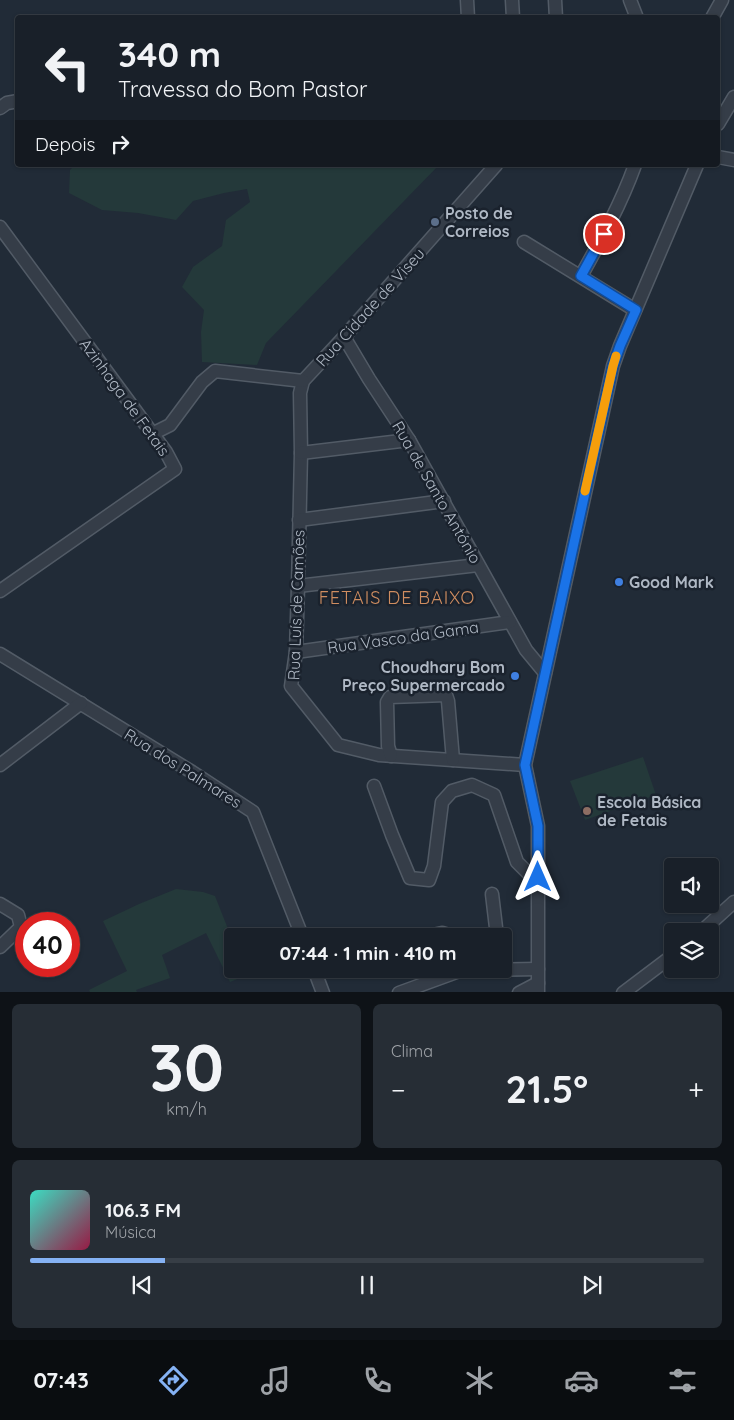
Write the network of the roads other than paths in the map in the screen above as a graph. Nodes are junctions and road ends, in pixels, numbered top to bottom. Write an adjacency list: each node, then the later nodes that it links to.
1 (467, 0): 6 (street)
2 (512, 0): 7 (street)
3 (555, 0): 8 (street)
4 (630, 0): 9 (street)
5 (722, 0): 10 (street)
6 (468, 15)
7 (513, 15)
8 (556, 15)
9 (636, 15)
10 (714, 15)
11 (734, 97): 12 (street)
12 (720, 121)
13 (720, 157): 14 (street)
14 (734, 160)
15 (494, 167): 22 (street, Rua Cidade de Viseu)
16 (634, 167): 20 (street)
17 (696, 167): 21 (street)
18 (0, 227): 24 (street, Azinhaga de Fetais)
19 (524, 242): 20 (street)
20 (581, 276): 21 (street)
21 (636, 310): 35 (street)
22 (344, 337): 23 (street, Rua Cidade de Viseu); 25 (street, Rua de Santo António)
23 (303, 380): 24 (street); 26 (street, Rua Luís de Camões)
24 (152, 434): 31 (street, Azinhaga de Fetais)
25 (409, 440): 26 (street); 27 (street, Rua de Santo António)
26 (301, 453): 28 (street, Rua Luís de Camões)
27 (444, 501): 28 (street); 29 (street, Rua de Santo António)
28 (299, 520): 30 (street, Rua Luís de Camões)
29 (478, 564): 30 (street); 32 (street, Rua de Santo António)
30 (298, 586): 33 (street, Rua Luís de Camões)
31 (0, 591)
32 (510, 622): 33 (street, Rua Vasco da Gama); 35 (street, Rua de Santo António)
33 (296, 652): 37 (street, Rua Luís de Camões)
34 (0, 654): 36 (street, Rua dos Palmares)
35 (545, 673): 40 (street)
36 (81, 703): 39 (street); 47 (street, Rua dos Palmares)
37 (391, 756): 38 (street, Rua Luís de Camões); 38 (street)
38 (453, 760): 40 (street, Rua Luís de Camões)
39 (0, 765)
40 (525, 765): 42 (street)
41 (374, 786): 42 (street)
42 (538, 877): 52 (street)
43 (492, 894): 48 (street)
44 (734, 902): 46 (street)
45 (0, 904): 49 (street)
46 (711, 923)
47 (299, 928)
48 (496, 928)
49 (0, 947)
50 (664, 962): 59 (street)
51 (512, 969): 52 (street)
52 (538, 969): 55 (street)
53 (318, 978): 56 (street)
54 (439, 978): 57 (street)
55 (538, 988): 58 (street)
56 (323, 992)
57 (400, 992)
58 (519, 992)
59 (623, 992)

